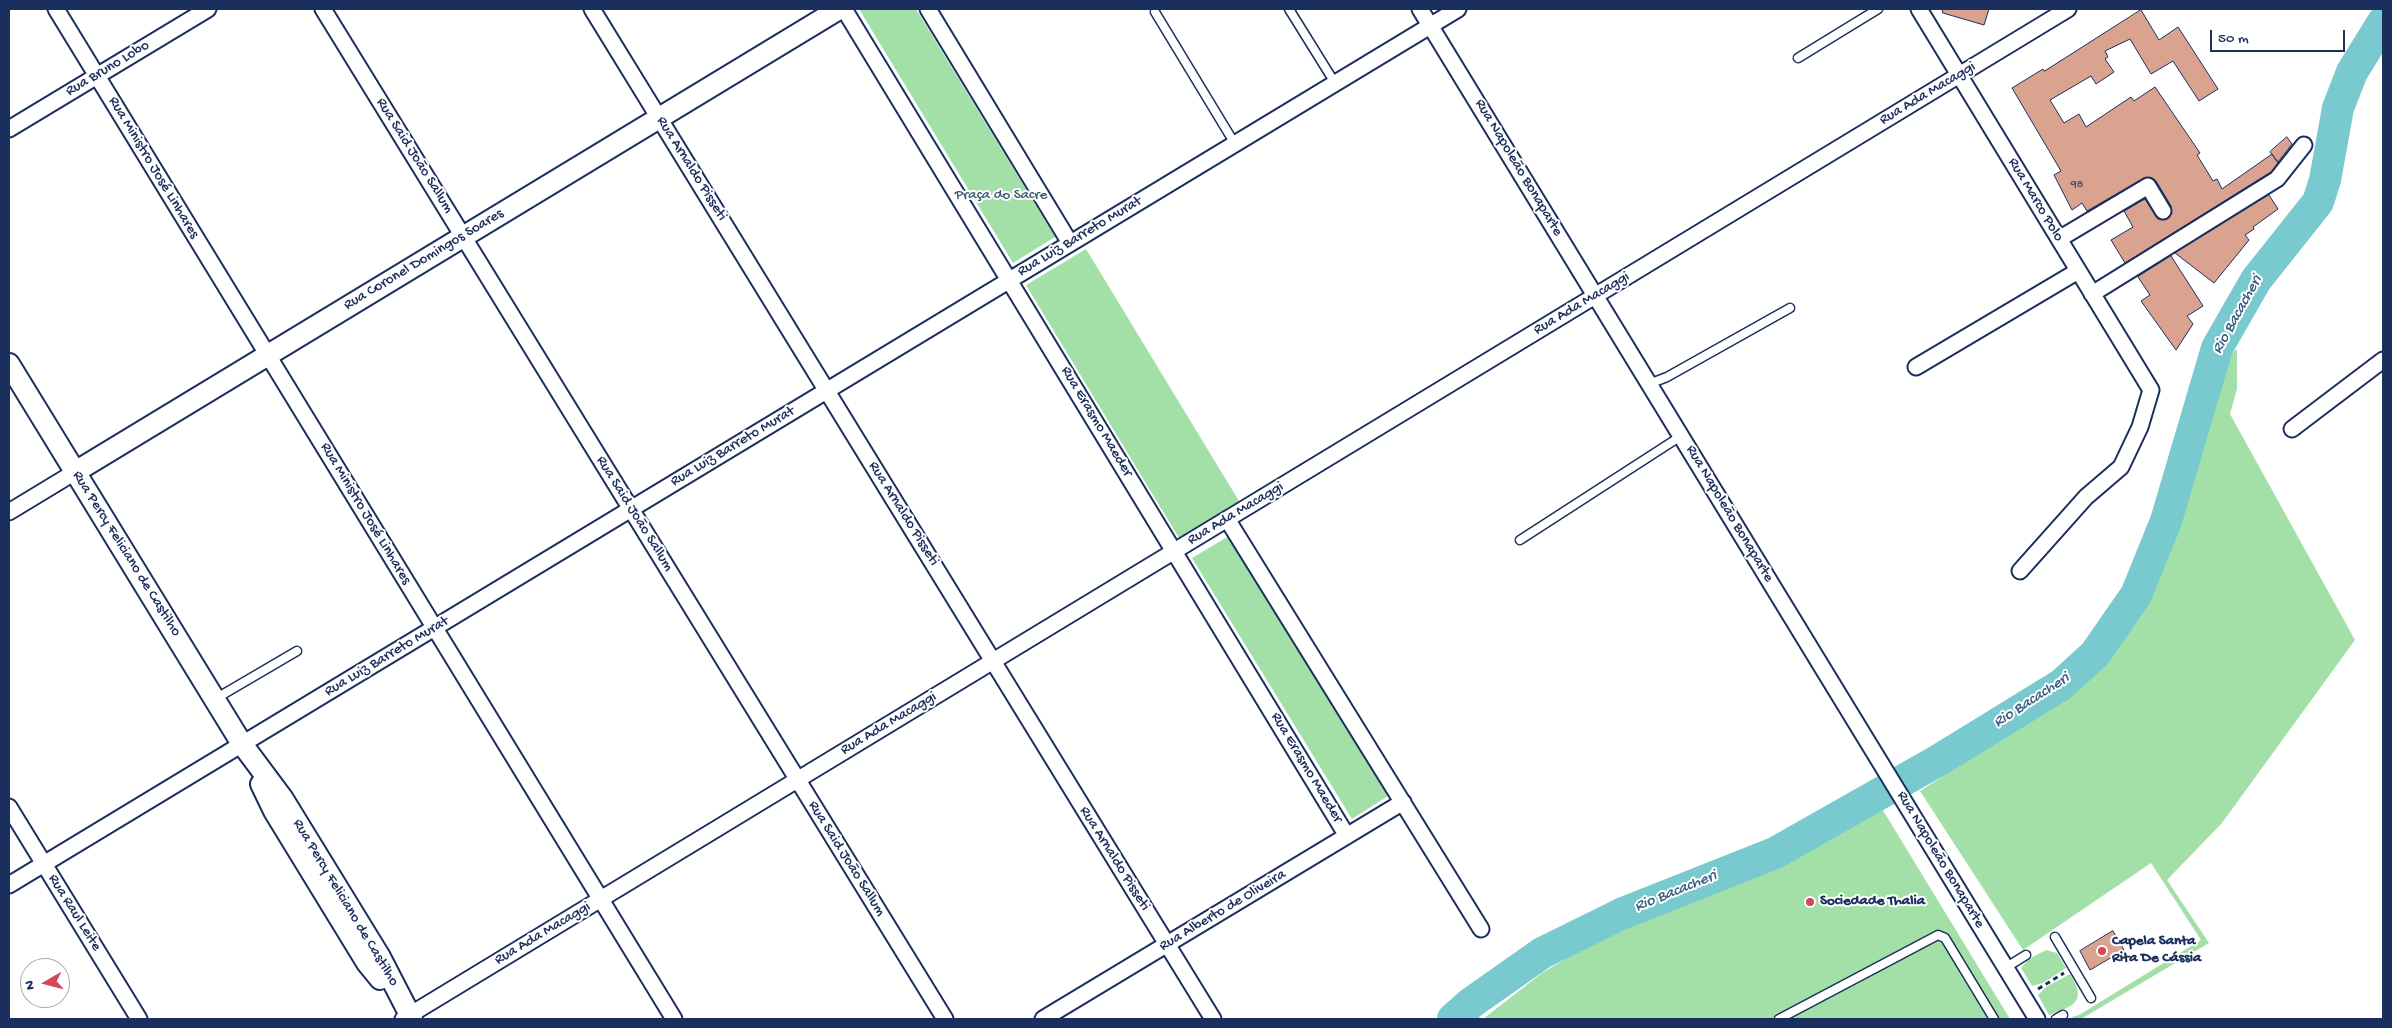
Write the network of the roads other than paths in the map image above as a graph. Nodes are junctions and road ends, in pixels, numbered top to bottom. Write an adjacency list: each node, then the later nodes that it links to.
1 (56, 9): 18 (street, Rua Ministro José Linhares)
2 (208, 9): 18 (street, Rua Bruno Lobo)
3 (323, 9): 25 (street, Rua Said João Sallum)
4 (592, 9): 20 (street, Rua Arnaldo Pisseti)
5 (839, 9): 20 (street, Rua Coronel Domingos Soares)
6 (844, 9): 29 (street, Rua Erasmo Maeder)
7 (928, 9): 27 (street)
8 (1289, 9): 19 (lane)
9 (1420, 9): 15 (street, Rua Napoleão Bonaparte)
10 (1458, 9): 15 (street, Rua Luiz Barreto Murat)
11 (1878, 9): 16 (lane)
12 (1919, 9): 17 (street, Rua Marco Polo)
13 (2068, 9): 17 (street, Rua Ada Macaggi)
14 (1155, 12): 22 (lane)
15 (1430, 25): 19 (street, Rua Luiz Barreto Murat); 31 (street, Rua Napoleão Bonaparte)
16 (1798, 58)
17 (1959, 75): 26 (street, Rua Marco Polo); 31 (street, Rua Ada Macaggi)
18 (97, 76): 21 (street, Rua Bruno Lobo); 33 (street, Rua Ministro José Linhares)
19 (1335, 83): 22 (street, Rua Luiz Barreto Murat)
20 (659, 118): 25 (street, Rua Coronel Domingos Soares); 38 (street, Rua Arnaldo Pisseti)
21 (9, 129)
22 (1235, 144): 27 (street, Rua Luiz Barreto Murat)
23 (2304, 145): 30 (street)
24 (2163, 212): 26 (street)
25 (463, 236): 33 (street, Rua Coronel Domingos Soares); 42 (street, Rua Said João Sallum)
26 (2059, 239): 28 (street, Rua Marco Polo)
27 (1070, 243): 29 (street, Rua Luiz Barreto Murat)
28 (2078, 271): 30 (street, Rua Marco Polo); 36 (street)
29 (1009, 280): 38 (street, Rua Luiz Barreto Murat); 46 (street, Rua Erasmo Maeder)
30 (2092, 294): 47 (street, Rua Marco Polo)
31 (1595, 296): 37 (street, Rua Napoleão Bonaparte); 44 (street, Rua Ada Macaggi)
32 (1790, 308): 37 (lane)
33 (267, 355): 41 (street, Rua Coronel Domingos Soares); 48 (street, Rua Ministro José Linhares)
34 (2383, 360): 39 (street)
35 (9, 364): 41 (street, Rua Percy Feliciano de Castilho)
36 (1916, 367)
37 (1649, 384): 40 (street, Rua Napoleão Bonaparte)
38 (827, 390): 42 (street, Rua Luiz Barreto Murat); 50 (street, Rua Arnaldo Pisseti)
39 (2292, 429)
40 (1682, 436): 45 (lane); 64 (street, Rua Napoleão Bonaparte)
41 (75, 472): 43 (street, Rua Coronel Domingos Soares); 51 (street, Rua Percy Feliciano de Castilho)
42 (631, 509): 48 (street, Rua Luiz Barreto Murat); 53 (street, Rua Said João Sallum)
43 (9, 512)
44 (1227, 519): 46 (street, Rua Ada Macaggi); 54 (street)
45 (1520, 540)
46 (1174, 551): 50 (street, Rua Ada Macaggi); 56 (street, Rua Erasmo Maeder)
47 (2020, 571)
48 (434, 628): 52 (street, Rua Luiz Barreto Murat); 59 (street, Rua Ministro José Linhares)
49 (297, 652): 51 (lane)
50 (993, 661): 53 (street, Rua Ada Macaggi); 62 (street, Rua Arnaldo Pisseti)
51 (215, 699): 52 (street, Rua Percy Feliciano de Castilho)
52 (242, 744): 57 (street, Rua Luiz Barreto Murat); 66 (street, Rua Percy Feliciano de Castilho)
53 (798, 780): 59 (street, Rua Ada Macaggi); 69 (street, Rua Said João Sallum)
54 (1402, 802): 56 (street, Rua Alberto de Oliveira); 60 (street)
55 (9, 808): 57 (street, Rua Raul Leite)
56 (1347, 836): 62 (street, Rua Alberto de Oliveira)
57 (43, 864): 58 (street, Rua Luiz Barreto Murat); 67 (street, Rua Raul Leite)
58 (9, 885)
59 (600, 899): 66 (street, Rua Ada Macaggi); 68 (street, Rua Ministro José Linhares)
60 (1481, 929)
61 (2055, 937): 65 (lane)
62 (1167, 944): 70 (street, Rua Alberto de Oliveira); 71 (street, Rua Arnaldo Pisseti)
63 (2026, 955): 64 (lane)
64 (2006, 968): 74 (street, Rua Napoleão Bonaparte)
65 (2091, 998)
66 (408, 1018)
67 (139, 1019)
68 (674, 1019)
69 (945, 1019)
70 (1043, 1019)
71 (1213, 1019)
72 (1779, 1019): 73 (lane)
73 (1994, 1019)
74 (2037, 1019)

